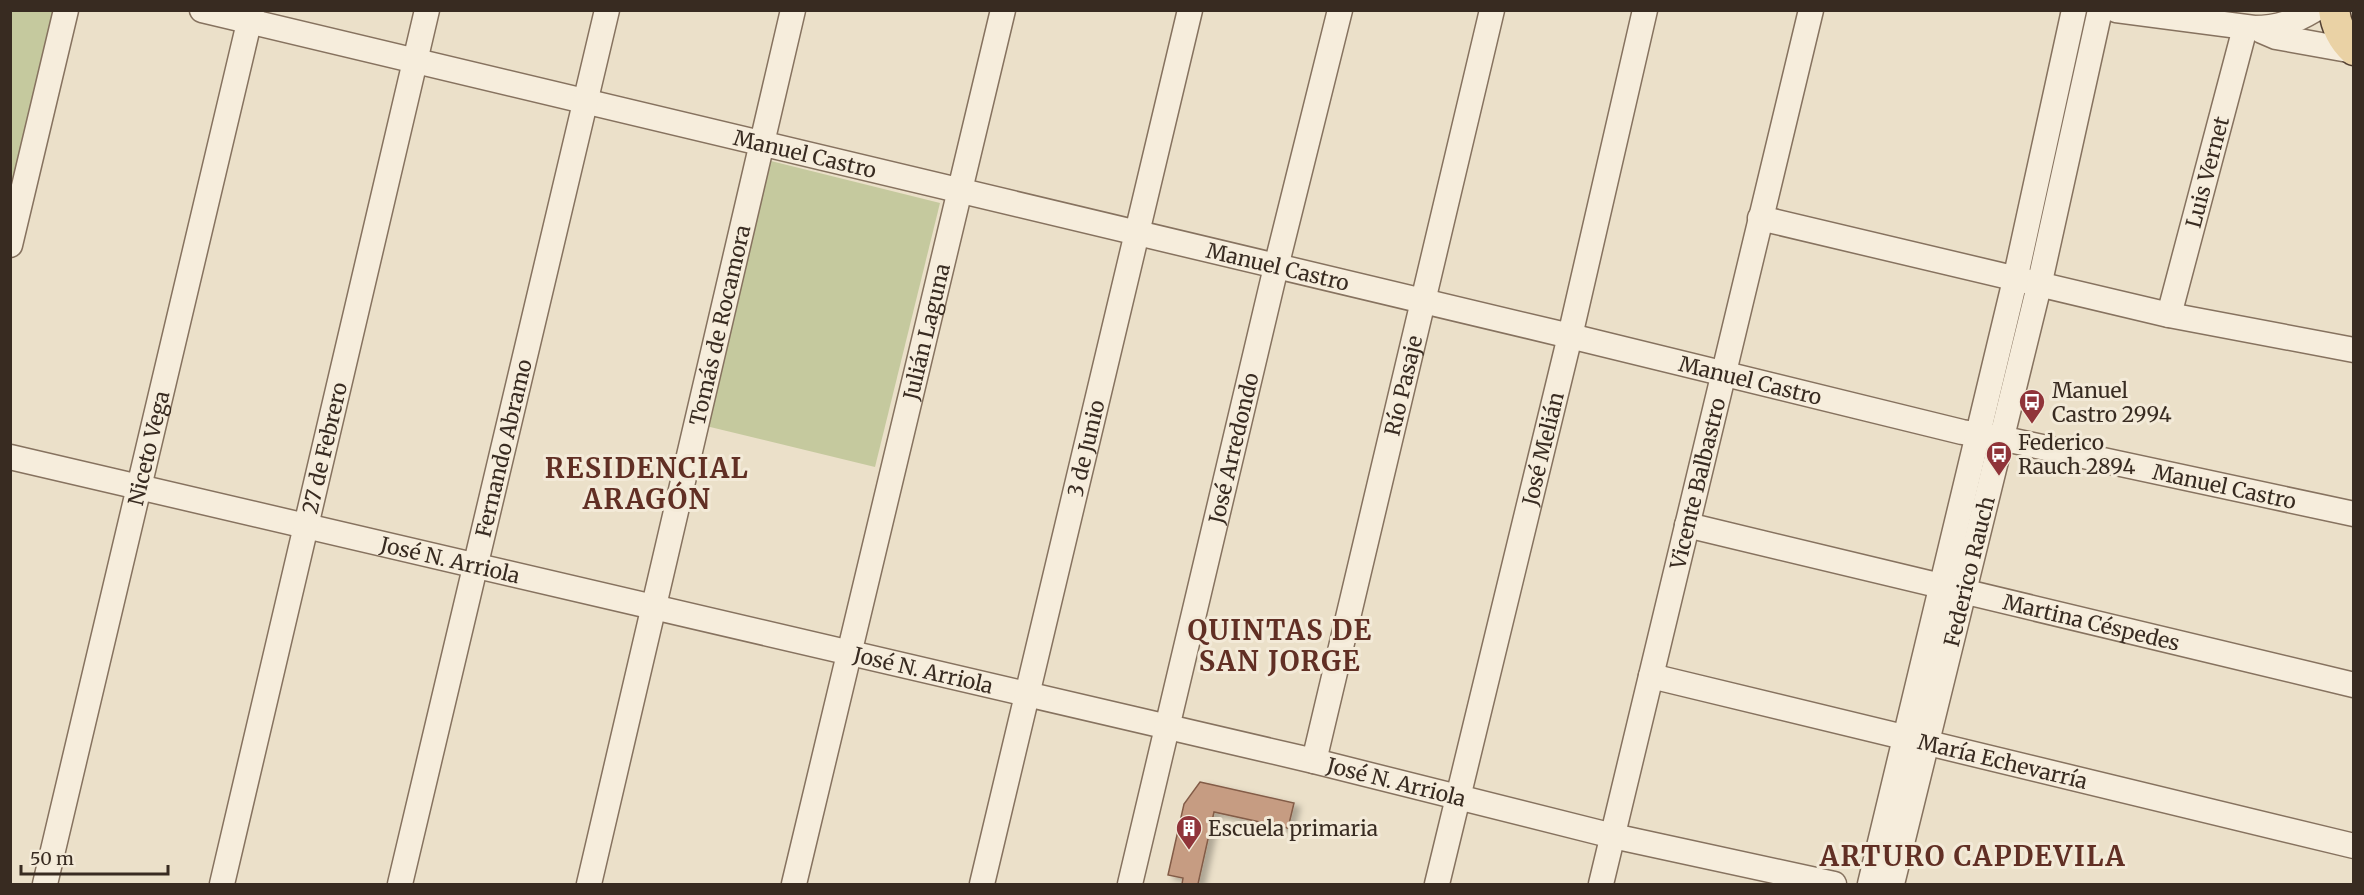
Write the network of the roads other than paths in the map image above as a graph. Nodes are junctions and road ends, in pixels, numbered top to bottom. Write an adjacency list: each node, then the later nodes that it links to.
1 (66, 10): 26 (street)
2 (202, 10): 17 (street, Manuel Castro)
3 (427, 10): 20 (street, 27 de Febrero)
4 (607, 10): 21 (street, Fernando Abramo)
5 (793, 10): 22 (street, Tomás de Rocamora)
6 (1003, 10): 23 (street, Julián Laguna)
7 (1190, 10): 25 (street, 3 de Junio)
8 (1340, 10): 27 (street, José Arredondo)
9 (1492, 10): 30 (street, Río Pasaje)
10 (1645, 10): 32 (street, José Melián)
11 (1811, 10): 24 (street, Vicente Balbastro)
12 (2074, 10): 28 (street, Federico Rauch)
13 (2100, 10): 29 (street, Federico Rauch)
14 (2116, 10): 18 (street)
15 (2314, 10): 18 (street)
16 (2334, 10): 19 (main road)
17 (251, 16): 20 (street, Manuel Castro); 37 (street, Niceto Vega)
18 (2249, 28): 19 (street); 31 (street, Luis Vernet)
19 (2354, 50)
20 (415, 61): 21 (street, Manuel Castro); 40 (street, 27 de Febrero)
21 (586, 102): 22 (street, Manuel Castro); 41 (street, Fernando Abramo)
22 (761, 145): 23 (street, Manuel Castro); 43 (street, Tomás de Rocamora)
23 (959, 190): 25 (street, Manuel Castro); 44 (street, Julián Laguna)
24 (1760, 218): 28 (street); 34 (street, Vicente Balbastro)
25 (1137, 234): 27 (street, Manuel Castro); 47 (street, 3 de Junio)
26 (10, 245)
27 (1276, 267): 30 (street, Manuel Castro); 48 (street, José Arredondo)
28 (2015, 280): 29 (street); 35 (street, Federico Rauch)
29 (2039, 286): 31 (street); 35 (street, Federico Rauch)
30 (1422, 302): 32 (street, Manuel Castro); 50 (street, Río Pasaje)
31 (2169, 315): 33 (street)
32 (1570, 336): 34 (street, Manuel Castro); 51 (street, José Melián)
33 (2354, 350)
34 (1724, 374): 35 (street, Manuel Castro); 39 (street, Vicente Balbastro)
35 (1989, 436): 38 (street, Manuel Castro); 42 (street, Federico Rauch)
36 (10, 457): 37 (street, José N. Arriola)
37 (139, 486): 40 (street, José N. Arriola); 54 (street, Niceto Vega)
38 (2354, 514)
39 (1687, 525): 42 (street, Martina Céspedes); 45 (street, Vicente Balbastro)
40 (306, 526): 41 (street, José N. Arriola); 55 (street, 27 de Febrero)
41 (475, 565): 43 (street, José N. Arriola); 56 (street, Fernando Abramo)
42 (1952, 589): 46 (street, Martina Céspedes); 49 (street, Federico Rauch)
43 (654, 607): 44 (street, José N. Arriola); 57 (street, Tomás de Rocamora)
44 (850, 653): 47 (street, José N. Arriola); 58 (street, Julián Laguna)
45 (1650, 676): 49 (street, María Echevarría); 52 (street, Vicente Balbastro)
46 (2354, 685)
47 (1028, 694): 48 (street, José N. Arriola); 59 (street, 3 de Junio)
48 (1168, 727): 50 (street, José N. Arriola); 60 (street, José Arredondo)
49 (1917, 740): 53 (street, María Echevarría); 64 (street, Federico Rauch); 65 (street, Federico Rauch)
50 (1314, 761): 51 (street, José N. Arriola)
51 (1459, 797): 52 (street, José N. Arriola); 61 (street, José Melián)
52 (1613, 836): 62 (street, Vicente Balbastro); 63 (street, José N. Arriola)
53 (2354, 846)
54 (45, 885)
55 (222, 885)
56 (400, 885)
57 (589, 885)
58 (794, 885)
59 (982, 885)
60 (1130, 885)
61 (1437, 885)
62 (1601, 885)
63 (1834, 885)
64 (1870, 885)
65 (1892, 885)

